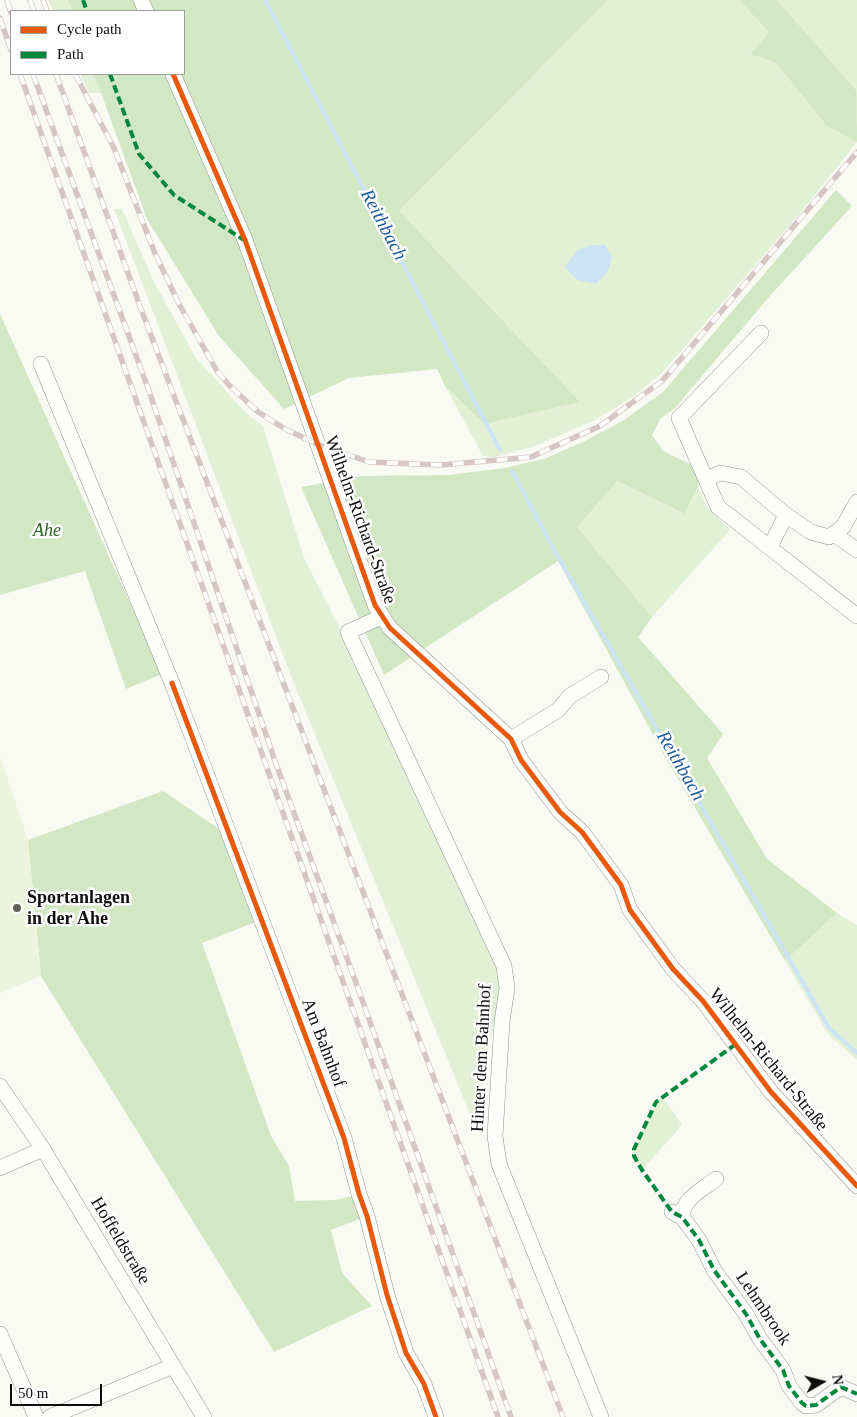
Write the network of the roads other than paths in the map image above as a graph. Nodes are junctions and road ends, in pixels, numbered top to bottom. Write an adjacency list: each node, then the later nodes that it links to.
1 (173, 75): 11 (street, Wilhelm-Richard-Straße)
2 (762, 333): 4 (street)
3 (41, 364): 25 (street, Am Bahnhof)
4 (706, 478): 6 (street); 8 (street)
5 (857, 502): 7 (street)
6 (786, 515): 7 (street); 8 (street)
7 (834, 534): 9 (street)
8 (770, 547): 10 (street)
9 (857, 550)
10 (857, 616)
11 (382, 617): 13 (street, Wilhelm-Richard-Straße); 26 (street, Hinter dem Bahnhof)
12 (601, 677): 13 (street)
13 (510, 740): 18 (street, Wilhelm-Richard-Straße)
14 (0, 1086): 15 (street, Hoffeldstraße)
15 (43, 1149): 16 (street); 20 (street, Hoffeldstraße)
16 (0, 1168)
17 (716, 1179): 21 (street, Lehmbrook)
18 (857, 1186)
19 (0, 1334): 22 (street)
20 (173, 1366): 23 (street); 24 (street, Hoffeldstraße)
21 (857, 1394)
22 (36, 1417)
23 (50, 1417)
24 (204, 1417)
25 (436, 1417)
26 (601, 1417)

